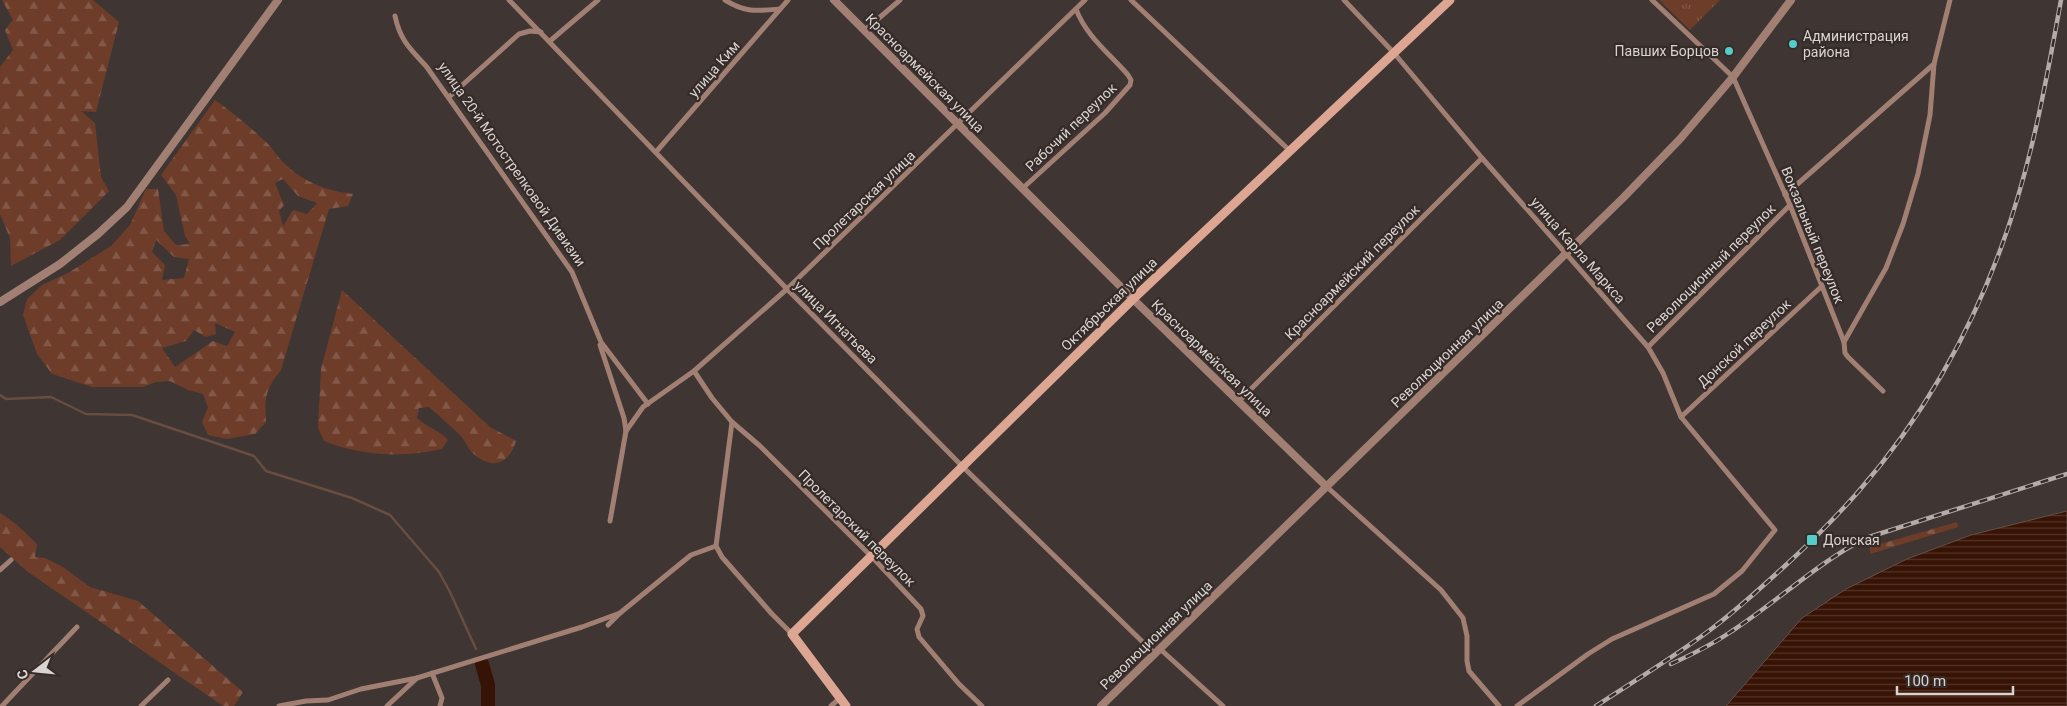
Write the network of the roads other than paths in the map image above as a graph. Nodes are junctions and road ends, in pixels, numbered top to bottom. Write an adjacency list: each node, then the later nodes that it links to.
1 (278, 0): 36 (street)
2 (509, 0): 19 (street, улица Игнатьева)
3 (598, 0): 20 (street)
4 (725, 0): 16 (street)
5 (788, 0): 16 (street, улица Ким)
6 (834, 0): 18 (street, Красноармейская улица)
7 (900, 0): 18 (street)
8 (1085, 0): 15 (street, Пролетарская улица)
9 (1132, 0): 26 (street)
10 (1344, 0): 21 (street, улица Карла Маркса)
11 (1450, 0): 21 (main road, Октябрьская улица)
12 (1652, 0): 23 (street)
13 (1791, 0): 23 (street, Революционная улица)
14 (1950, 0): 22 (street)
15 (1076, 8): 25 (street, Пролетарская улица); 29 (street, Рабочий переулок)
16 (780, 9): 27 (street, улица Ким)
17 (395, 16): 24 (street, улица 20-й Мотострелковой Дивизии)
18 (865, 30): 25 (street, Красноармейская улица)
19 (541, 32): 20 (street, улица Игнатьева); 24 (street)
20 (550, 41): 27 (street, улица Игнатьева)
21 (1394, 53): 26 (main road, Октябрьская улица); 28 (street, улица Карла Маркса)
22 (1934, 64): 30 (street, Революционный переулок); 38 (street)
23 (1733, 77): 30 (street, Вокзальный переулок); 32 (street, Революционная улица)
24 (449, 97): 37 (street, улица 20-й Мотострелковой Дивизии)
25 (959, 124): 29 (street, Красноармейская улица); 34 (street, Пролетарская улица)
26 (1290, 151): 35 (main road, Октябрьская улица)
27 (656, 152): 34 (street, улица Игнатьева)
28 (1482, 158): 32 (street, улица Карла Маркса); 42 (street, Красноармейский переулок)
29 (1023, 188): 35 (street, Красноармейская улица)
30 (1785, 195): 31 (street, Вокзальный переулок)
31 (1790, 205): 33 (street, Вокзальный переулок); 39 (street, Революционный переулок)
32 (1566, 254): 39 (street, улица Карла Маркса); 48 (street, Революционная улица)
33 (1822, 286): 38 (street, Вокзальный переулок); 44 (street, Донской переулок)
34 (787, 288): 40 (street, Пролетарская улица); 47 (street, улица Игнатьева)
35 (1133, 299): 42 (street, Красноармейская улица); 47 (main road, Октябрьская улица)
36 (0, 302)
37 (597, 335): 43 (street, улица 20-й Мотострелковой Дивизии); 46 (street, улица 20-й Мотострелковой Дивизии)
38 (1844, 342): 41 (street, Вокзальный переулок)
39 (1648, 348): 44 (street, улица Карла Маркса)
40 (694, 371): 43 (street, Пролетарская улица); 45 (street, Пролетарский переулок)
41 (1883, 391)
42 (1239, 401): 48 (street, Красноармейская улица)
43 (648, 404): 46 (street, Пролетарская улица)
44 (1681, 417): 73 (street, улица Карла Маркса)
45 (732, 422): 50 (street); 51 (street, Пролетарский переулок)
46 (626, 430): 49 (street, улица 20-й Мотострелковой Дивизии)
47 (962, 466): 51 (main road, Октябрьская улица); 58 (street, улица Игнатьева)
48 (1327, 487): 58 (street, Революционная улица); 72 (street, Красноармейская улица)
49 (610, 521)
50 (716, 546): 54 (street); 57 (street)
51 (872, 557): 57 (main road, Октябрьская улица); 69 (street, Пролетарский переулок)
52 (11, 560): 53 (street)
53 (0, 570)
54 (620, 613): 55 (street); 59 (street)
55 (608, 625)
56 (77, 628): 64 (street)
57 (792, 634): 62 (main road)
58 (1157, 651): 70 (street, Революционная улица); 71 (street, улица Игнатьева)
59 (432, 673): 60 (street); 63 (street)
60 (417, 678): 66 (street); 67 (street)
61 (168, 680): 65 (street)
62 (842, 702): 68 (street)
63 (441, 704)
64 (2, 706)
65 (141, 706)
66 (279, 706)
67 (387, 706)
68 (831, 706)
69 (982, 706)
70 (1101, 706)
71 (1224, 706)
72 (1499, 706)
73 (1517, 706)

